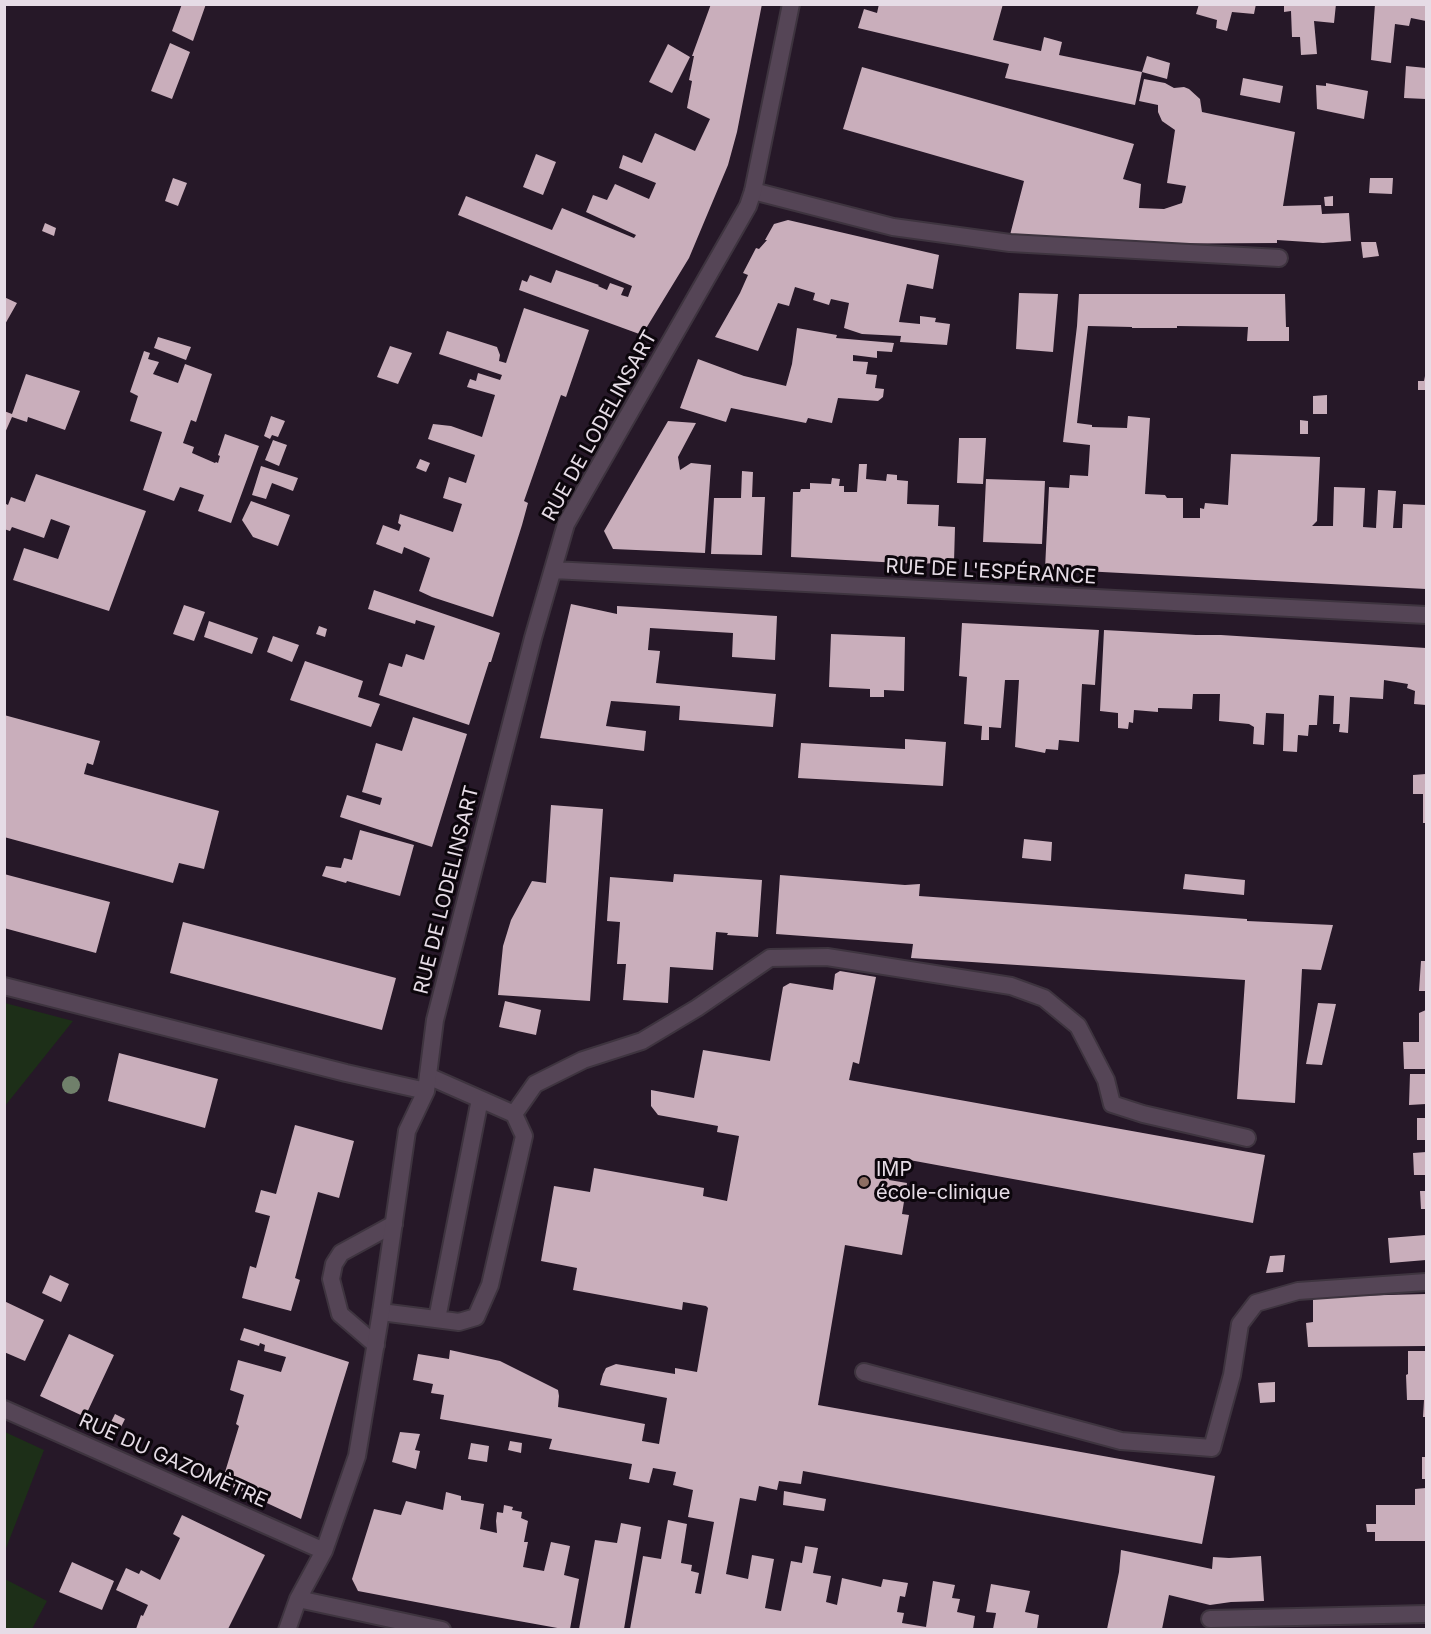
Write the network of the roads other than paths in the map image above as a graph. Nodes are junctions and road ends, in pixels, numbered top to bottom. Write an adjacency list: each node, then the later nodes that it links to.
1 (790, 4): 2 (street, RUE DE LODELINSART)
2 (753, 191): 3 (street); 4 (street, RUE DE LODELINSART)
3 (1279, 258)
4 (553, 570): 5 (street, RUE DE L'ESPÉRANCE); 7 (street, RUE DE LODELINSART)
5 (1426, 615)
6 (4, 986): 7 (street)
7 (427, 1083): 8 (street); 11 (street, RUE DE LODELINSART)
8 (480, 1099): 9 (street); 14 (street)
9 (514, 1114): 10 (street); 14 (street)
10 (1247, 1138)
11 (394, 1224): 13 (street, RUE DE LODELINSART); 15 (street)
12 (1426, 1282): 16 (street)
13 (381, 1312): 14 (street); 15 (street, RUE DE LODELINSART)
14 (437, 1319)
15 (376, 1345): 18 (street, RUE DE LODELINSART)
16 (864, 1372)
17 (4, 1409): 18 (street, RUE DU GAZOMÈTRE)
18 (324, 1551): 19 (street, RUE DE LODELINSART)
19 (298, 1599): 22 (street, RUE DE LODELINSART); 23 (street)
20 (1426, 1614): 21 (street)
21 (1210, 1619)
22 (287, 1629)
23 (442, 1629)

